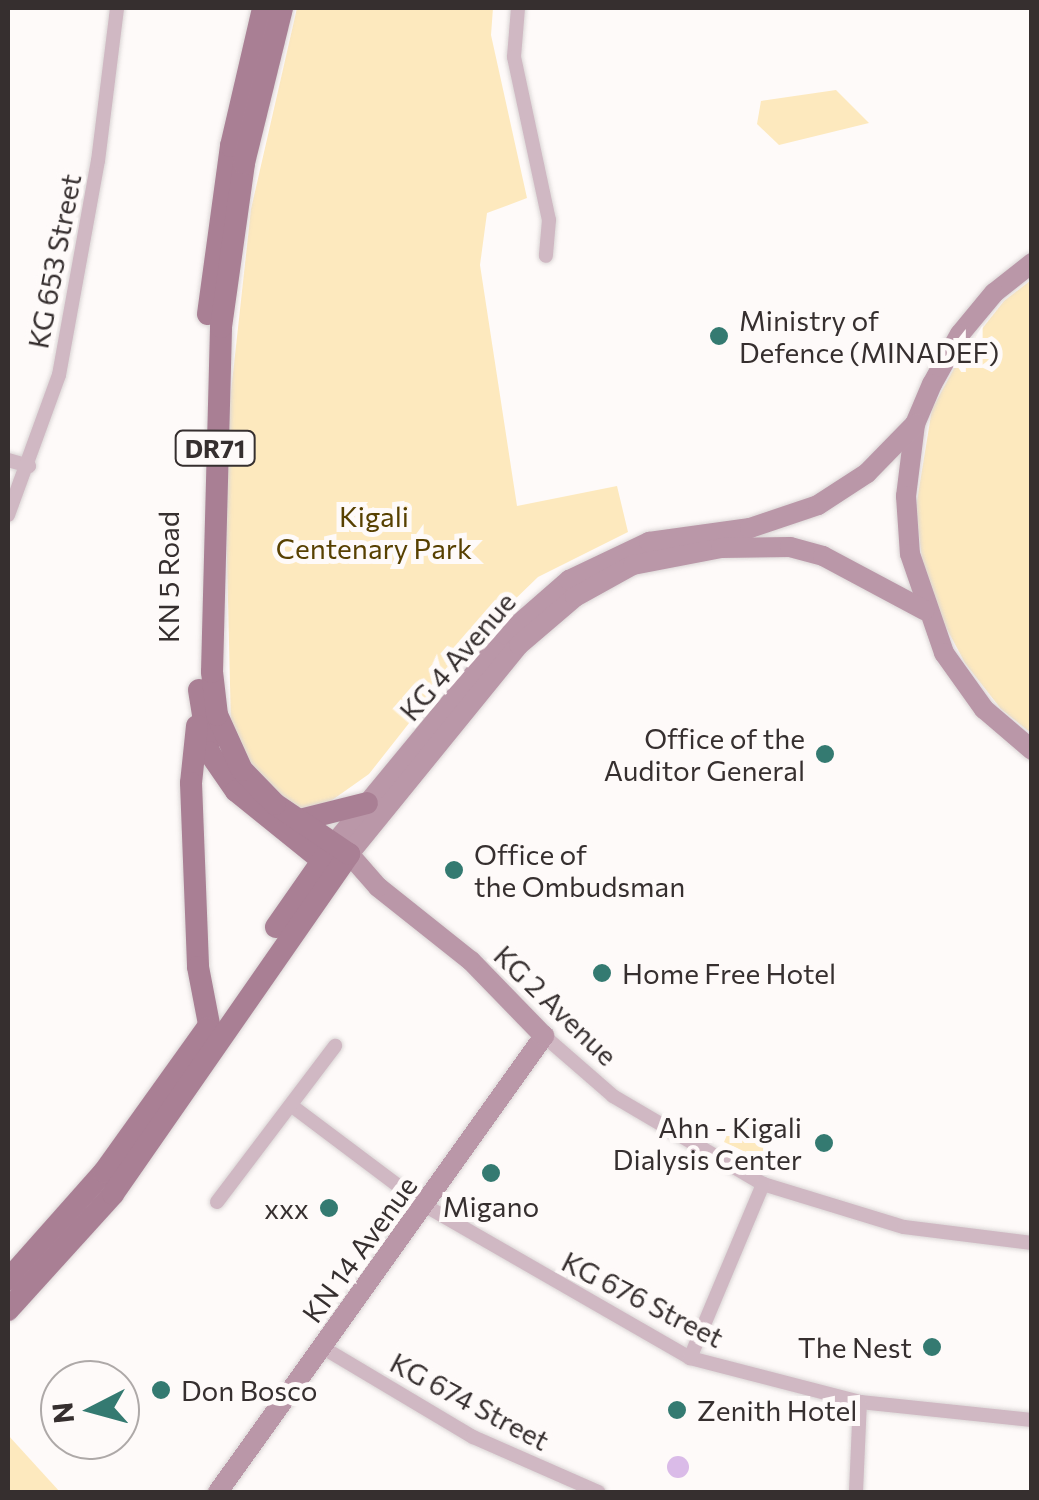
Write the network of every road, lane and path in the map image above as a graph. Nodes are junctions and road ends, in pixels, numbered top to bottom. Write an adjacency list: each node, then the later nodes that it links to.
1 (116, 8): 9 (street, KG 653 Street)
2 (262, 8): 12 (main road, KN 5 Road / DR71)
3 (282, 8): 16 (main road, KN 5 Road / DR71)
4 (518, 8): 5 (street)
5 (546, 256)
6 (1032, 263): 7 (main road)
7 (915, 424): 11 (main road); 13 (main road, KG 4 Avenue)
8 (8, 460): 9 (street)
9 (29, 466): 10 (street, KG 653 Street)
10 (8, 515)
11 (924, 610): 13 (main road, KG 4 Avenue); 14 (main road)
12 (200, 708): 17 (main road, KN 5 Road / DR71); 18 (main road)
13 (448, 721): 15 (main road, KG 4 Avenue); 17 (main road, KG 4 Avenue)
14 (1032, 750)
15 (367, 803): 16 (main road); 17 (main road, KG 4 Avenue)
16 (300, 820): 17 (main road, KN 5 Road / DR71)
17 (335, 858): 18 (main road); 19 (main road, KG 2 Avenue); 27 (main road)
18 (209, 1024): 26 (main road)
19 (544, 1036): 22 (street, KG 2 Avenue); 24 (main road, KN 14 Avenue)
20 (334, 1046): 21 (street)
21 (292, 1106): 23 (street); 24 (street, KG 676 Street)
22 (763, 1184): 25 (street, KG 2 Avenue); 29 (street)
23 (217, 1202)
24 (424, 1205): 28 (main road, KN 14 Avenue); 29 (street, KG 676 Street)
25 (1032, 1242)
26 (8, 1280)
27 (8, 1310)
28 (322, 1347): 32 (main road, KN 14 Avenue); 33 (street, KG 674 Street)
29 (690, 1358): 30 (street, KG 676 Street)
30 (860, 1402): 31 (street, KG 676 Street); 34 (street)
31 (1032, 1420)
32 (228, 1489)
33 (598, 1492)
34 (856, 1492)

